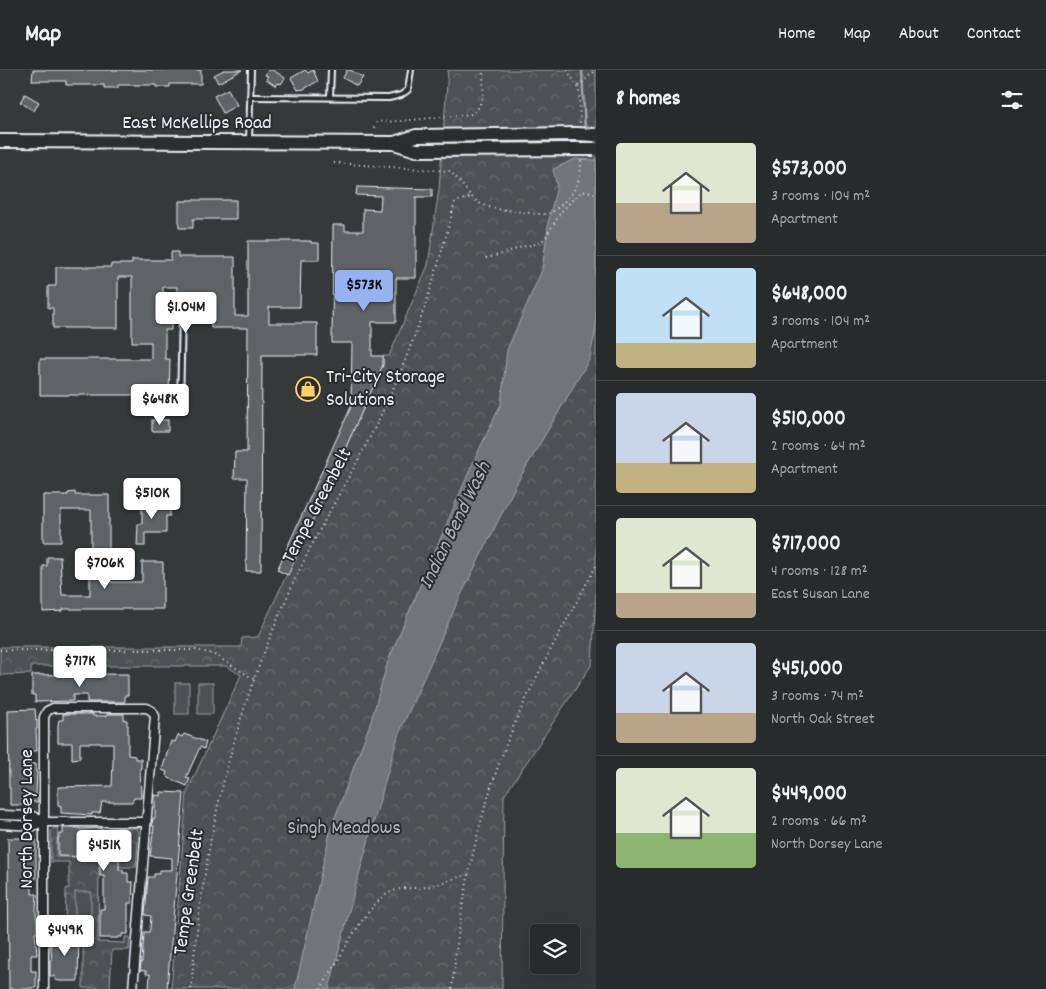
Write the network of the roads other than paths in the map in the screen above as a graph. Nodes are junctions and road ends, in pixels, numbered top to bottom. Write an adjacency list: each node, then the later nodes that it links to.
1 (251, 70): 4 (lane)
2 (331, 70): 5 (lane)
3 (411, 70): 5 (lane)
4 (250, 97): 5 (lane); 8 (lane)
5 (330, 97)
6 (595, 134): 9 (main road, East McKellips Road, bridge)
7 (0, 142): 8 (main road, East McKellips Road)
8 (249, 143): 9 (main road, East McKellips Road)
9 (394, 143): 10 (main road, East McKellips Road, bridge)
10 (595, 149)
11 (182, 312): 12 (lane)
12 (180, 406)
13 (0, 816): 14 (street)
14 (28, 816): 15 (street); 18 (street)
15 (44, 822): 16 (street); 16 (street, North Dorsey Lane); 18 (street); 19 (street, North Dorsey Lane)
16 (146, 822): 20 (street)
17 (0, 824): 18 (street)
18 (27, 826)
19 (44, 989)
20 (133, 989)

